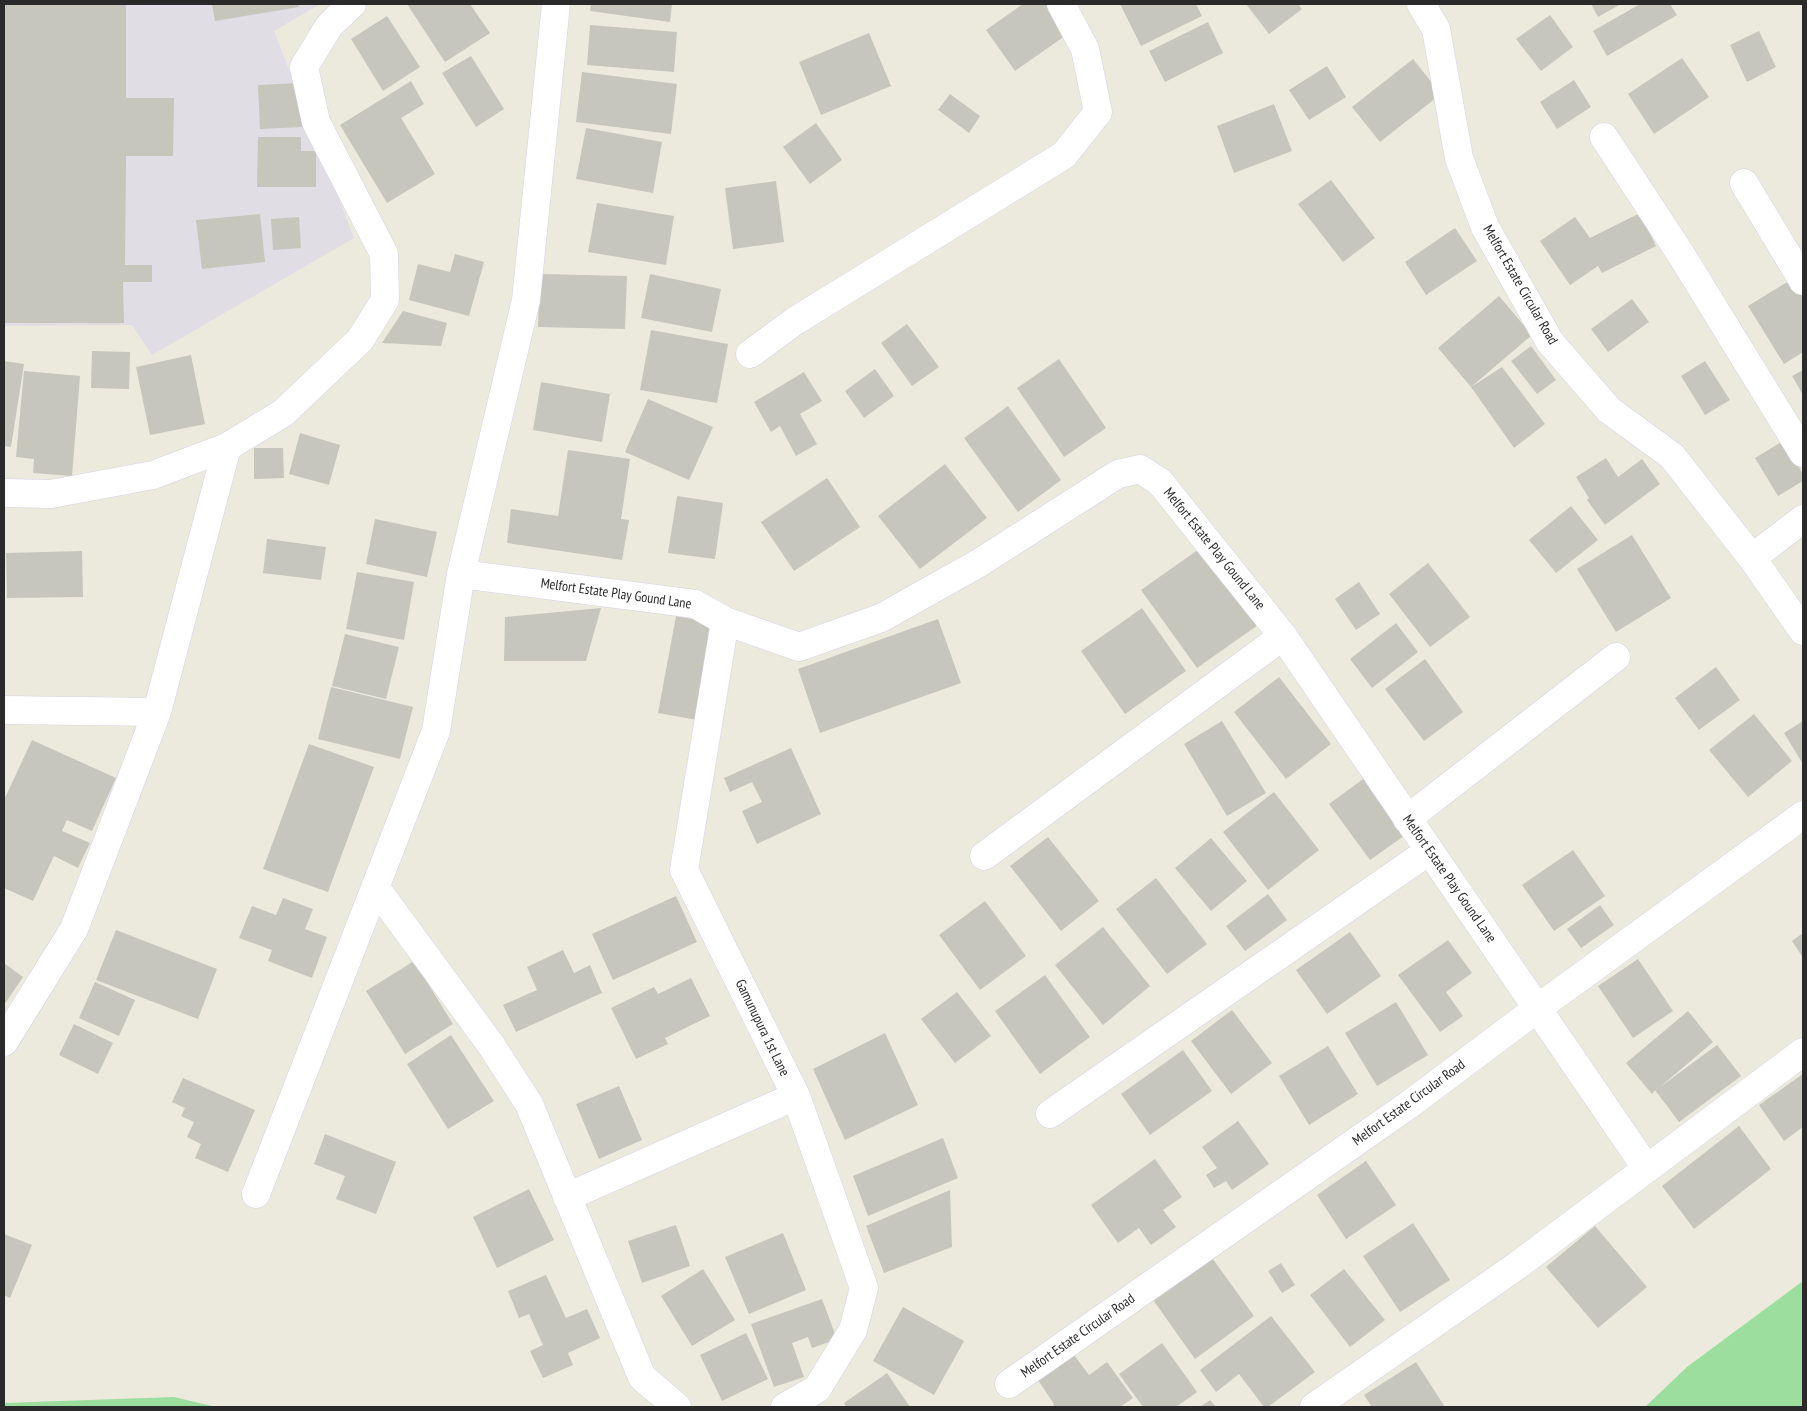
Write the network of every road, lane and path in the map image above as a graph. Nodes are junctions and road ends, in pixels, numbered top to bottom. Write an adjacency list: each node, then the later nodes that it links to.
1 (352, 4): 9 (street)
2 (556, 4): 14 (street)
3 (1061, 4): 8 (street)
4 (1421, 4): 13 (street, Melfort Estate Circular Road)
5 (1604, 138): 10 (street)
6 (1744, 183): 7 (street)
7 (1803, 281)
8 (750, 354)
9 (227, 447): 11 (street); 20 (street)
10 (1803, 453)
11 (4, 493)
12 (1803, 519): 13 (street)
13 (1752, 558): 16 (street, Melfort Estate Circular Road)
14 (461, 574): 15 (street, Melfort Estate Play Gound Lane); 25 (street)
15 (726, 621): 17 (street, Melfort Estate Play Gound Lane); 29 (street, Gamunupura 1st Lane)
16 (1803, 631)
17 (1283, 636): 22 (street, Melfort Estate Play Gound Lane); 24 (street)
18 (1616, 657): 22 (street)
19 (4, 710): 20 (street)
20 (157, 712): 27 (street)
21 (1803, 815): 26 (street, Melfort Estate Circular Road)
22 (1407, 818): 23 (street, Melfort Estate Play Gound Lane)
23 (1428, 851): 26 (street, Melfort Estate Play Gound Lane); 30 (street)
24 (984, 856)
25 (376, 888): 32 (street); 33 (street)
26 (1538, 1008): 31 (street, Melfort Estate Play Gound Lane); 34 (street, Melfort Estate Circular Road)
27 (4, 1042)
28 (1803, 1052): 31 (street)
29 (796, 1096): 33 (street); 36 (street, Gamunupura 1st Lane)
30 (1050, 1114)
31 (1647, 1169): 37 (street)
32 (256, 1194)
33 (567, 1197): 35 (street)
34 (1010, 1384)
35 (677, 1407)
36 (785, 1407)
37 (1314, 1407)

